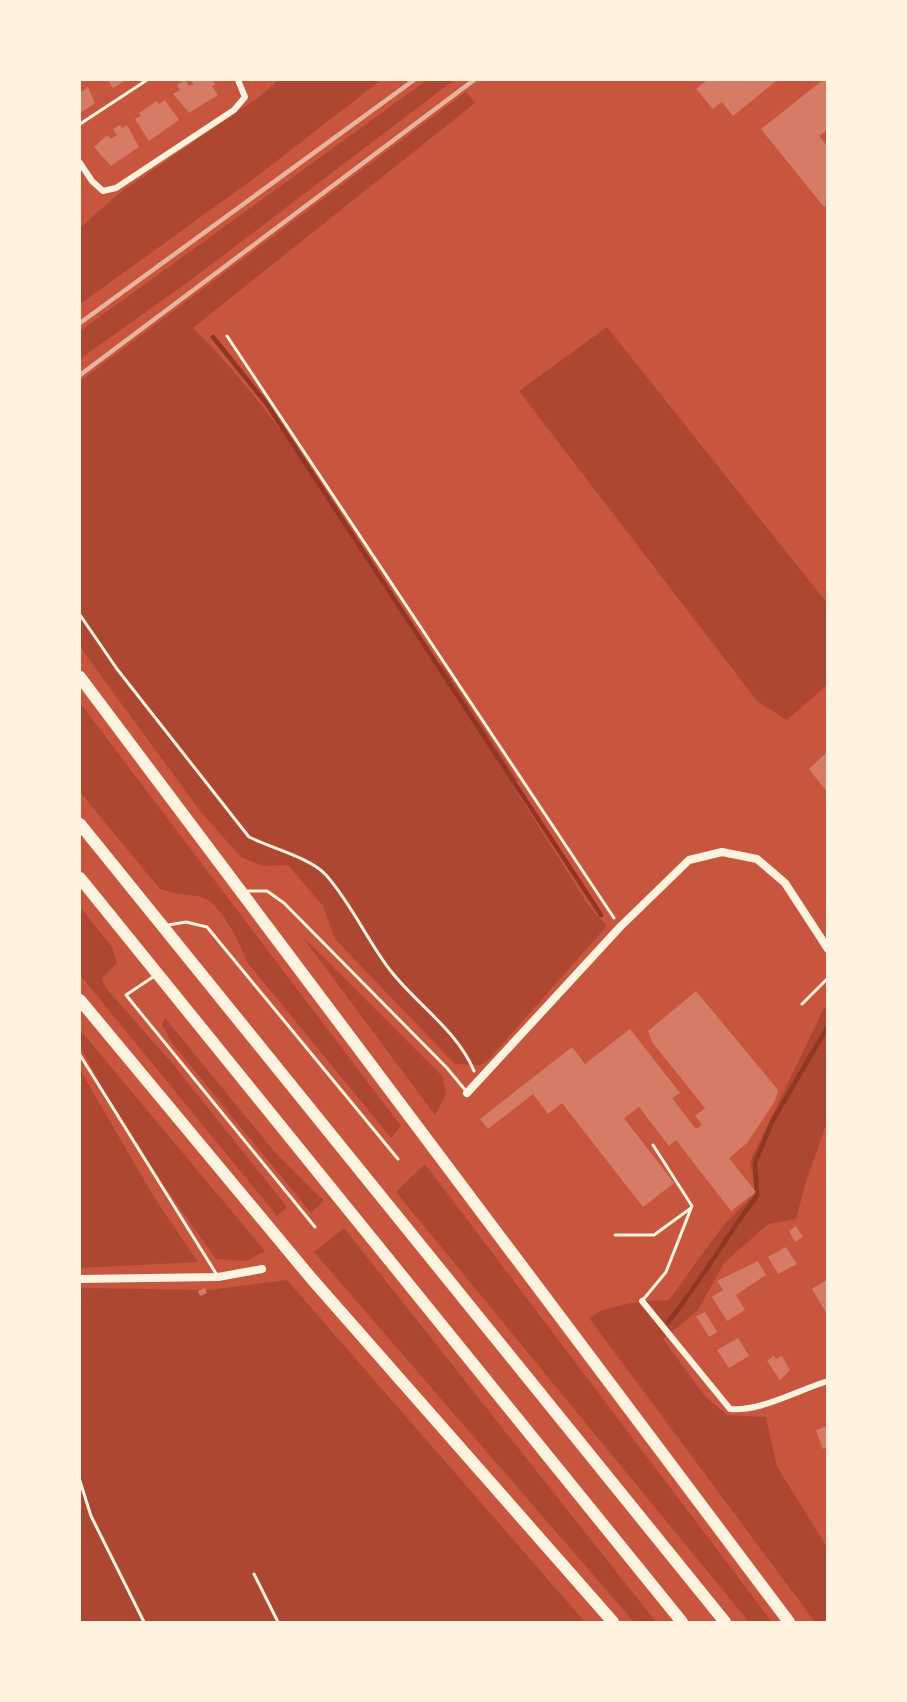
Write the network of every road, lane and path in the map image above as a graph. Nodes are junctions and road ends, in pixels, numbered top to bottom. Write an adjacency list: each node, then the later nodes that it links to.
1 (147, 80): 3 (path)
2 (238, 80): 4 (street)
3 (80, 124)
4 (80, 163)
5 (227, 336): 12 (path)
6 (80, 615): 19 (path)
7 (80, 677): 10 (highway)
8 (80, 824): 11 (highway)
9 (80, 878): 14 (highway)
10 (240, 891): 20 (lane); 38 (highway)
11 (162, 926): 22 (lane); 37 (highway)
12 (620, 927): 13 (street); 19 (street)
13 (828, 949)
14 (157, 974): 24 (lane); 36 (highway)
15 (828, 978): 17 (lane)
16 (80, 1000): 35 (highway)
17 (802, 1004)
18 (80, 1055): 27 (lane)
19 (478, 1081): 20 (street)
20 (467, 1093)
21 (653, 1145): 23 (lane)
22 (398, 1159)
23 (692, 1206): 25 (lane); 29 (lane)
24 (315, 1227)
25 (615, 1235)
26 (262, 1269): 27 (street)
27 (218, 1276): 28 (street)
28 (80, 1279)
29 (642, 1301): 30 (street)
30 (828, 1381)
31 (80, 1481): 33 (path)
32 (254, 1574): 34 (path)
33 (144, 1623)
34 (278, 1623)
35 (613, 1623)
36 (682, 1623)
37 (725, 1623)
38 (789, 1623)

